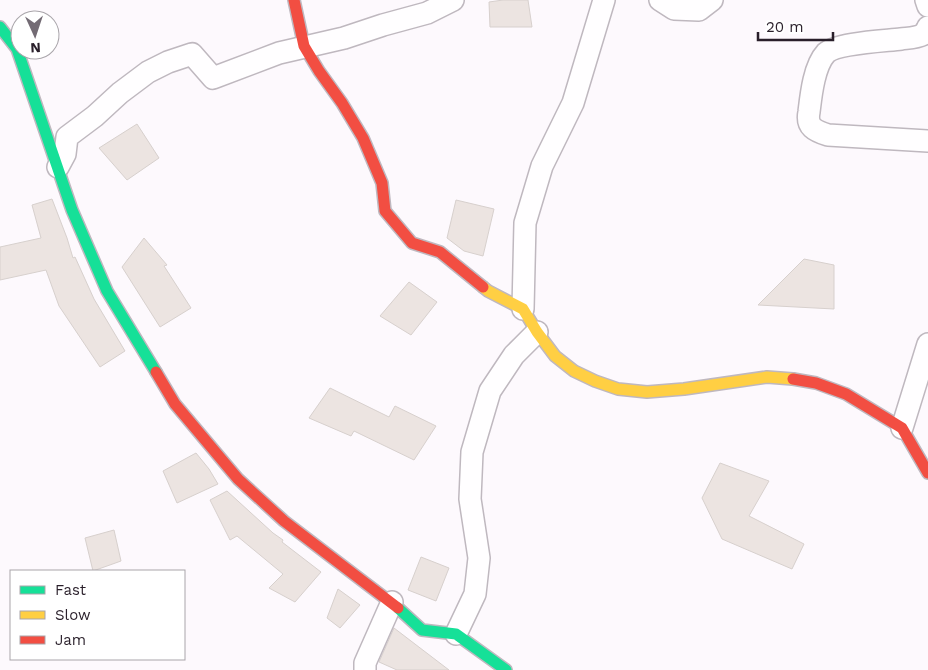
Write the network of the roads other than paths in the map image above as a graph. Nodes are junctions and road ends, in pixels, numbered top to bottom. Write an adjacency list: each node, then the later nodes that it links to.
1 (294, 0): 10 (street)
2 (453, 0): 10 (street)
3 (604, 0): 13 (street)
4 (660, 0): 5 (street)
5 (712, 0)
6 (926, 0): 7 (street)
7 (928, 6)
8 (0, 27): 12 (street)
9 (928, 27): 11 (street)
10 (304, 46): 12 (street); 13 (street)
11 (928, 141)
12 (58, 167): 18 (street)
13 (523, 309): 14 (street)
14 (537, 332): 16 (street); 19 (street)
15 (928, 344): 16 (street)
16 (902, 428): 17 (street)
17 (928, 473)
18 (392, 602): 19 (street); 20 (street)
19 (456, 634): 21 (street)
20 (364, 670)
21 (506, 670)

